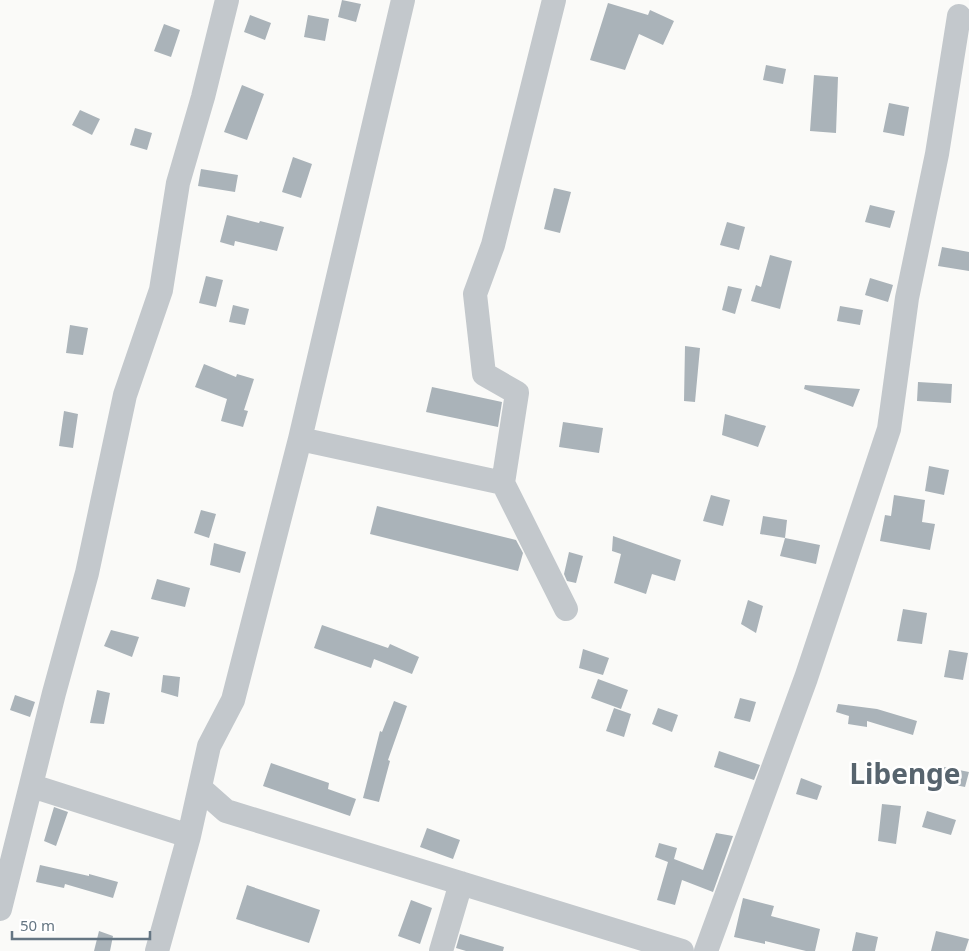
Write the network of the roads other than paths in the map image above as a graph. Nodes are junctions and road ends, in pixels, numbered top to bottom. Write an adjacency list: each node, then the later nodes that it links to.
1 (227, 0): 8 (street)
2 (403, 0): 5 (street)
3 (554, 0): 6 (street)
4 (959, 16): 16 (street)
5 (300, 439): 6 (street); 9 (street)
6 (503, 483): 7 (street)
7 (566, 609)
8 (32, 786): 10 (street); 12 (street)
9 (200, 788): 10 (street); 11 (street)
10 (190, 836): 13 (street)
11 (461, 883): 14 (street); 15 (street)
12 (0, 909)
13 (157, 951)
14 (441, 951)
15 (682, 951)
16 (706, 951)

